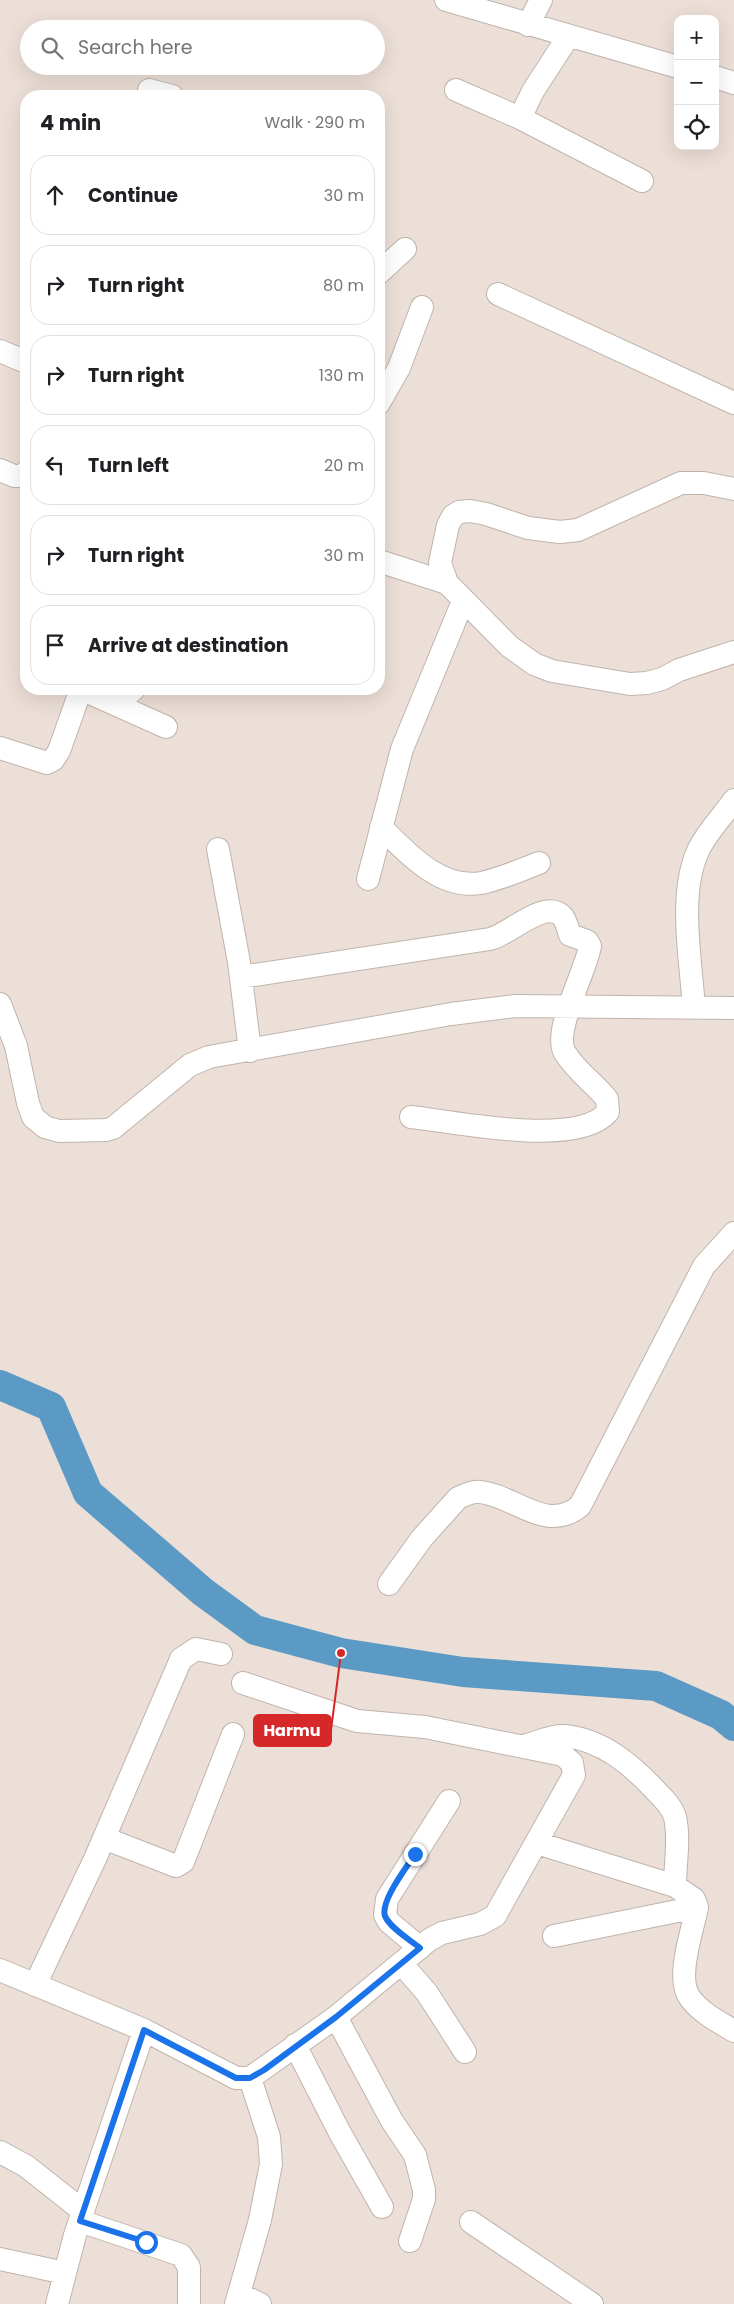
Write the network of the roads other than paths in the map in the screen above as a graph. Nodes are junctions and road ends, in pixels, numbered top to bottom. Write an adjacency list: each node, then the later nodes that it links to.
1 (446, 0): 3 (street)
2 (541, 0): 3 (street)
3 (528, 25): 4 (street)
4 (568, 37): 5 (street); 9 (street)
5 (674, 66)
6 (719, 78): 7 (street)
7 (734, 82)
8 (456, 90): 9 (street)
9 (520, 118): 10 (street)
10 (642, 181)
11 (405, 249): 12 (street)
12 (385, 268)
13 (498, 294): 18 (street)
14 (422, 307): 17 (street)
15 (0, 351): 16 (street)
16 (20, 359)
17 (385, 392)
18 (734, 403)
19 (0, 470): 20 (street)
20 (20, 476)
21 (734, 489): 23 (street)
22 (385, 563): 23 (street)
23 (447, 583): 24 (street)
24 (463, 601): 25 (street); 33 (street)
25 (734, 652)
26 (79, 695): 31 (street)
27 (95, 695): 29 (street)
28 (127, 695): 29 (street)
29 (117, 704): 30 (street)
30 (166, 727)
31 (0, 748)
32 (734, 800): 40 (street)
33 (381, 827): 35 (street); 36 (street)
34 (218, 849): 37 (street)
35 (539, 863)
36 (368, 879)
37 (241, 977): 39 (street); 42 (street)
38 (0, 1004): 42 (street)
39 (570, 1006): 40 (street); 42 (street); 43 (street)
40 (694, 1008): 41 (street)
41 (734, 1008)
42 (250, 1051)
43 (412, 1117)
44 (734, 1233): 45 (street)
45 (726, 1256): 46 (street)
46 (389, 1584)
47 (221, 1654): 52 (street)
48 (243, 1683): 50 (street)
49 (232, 1734): 52 (street)
50 (527, 1746): 53 (street); 54 (street)
51 (449, 1801): 57 (street)
52 (104, 1838): 60 (street)
53 (537, 1843): 54 (street); 57 (street)
54 (674, 1886): 55 (street)
55 (697, 1907): 56 (street); 63 (street)
56 (554, 1936)
57 (420, 1948): 58 (street)
58 (401, 1963): 61 (street); 65 (street)
59 (0, 1970): 60 (street)
60 (35, 1985): 62 (street)
61 (336, 2017): 64 (street); 71 (street)
62 (144, 2030): 66 (street); 69 (street)
63 (734, 2031)
64 (295, 2045): 66 (street); 68 (street)
65 (465, 2052)
66 (250, 2078): 74 (street)
67 (0, 2152): 69 (street)
68 (382, 2207)
69 (82, 2216): 73 (street); 76 (street)
70 (471, 2222): 78 (street)
71 (410, 2241)
72 (0, 2259): 73 (street)
73 (65, 2273): 75 (street)
74 (238, 2299): 77 (street)
75 (57, 2304)
76 (189, 2304)
77 (260, 2304)
78 (592, 2304)

